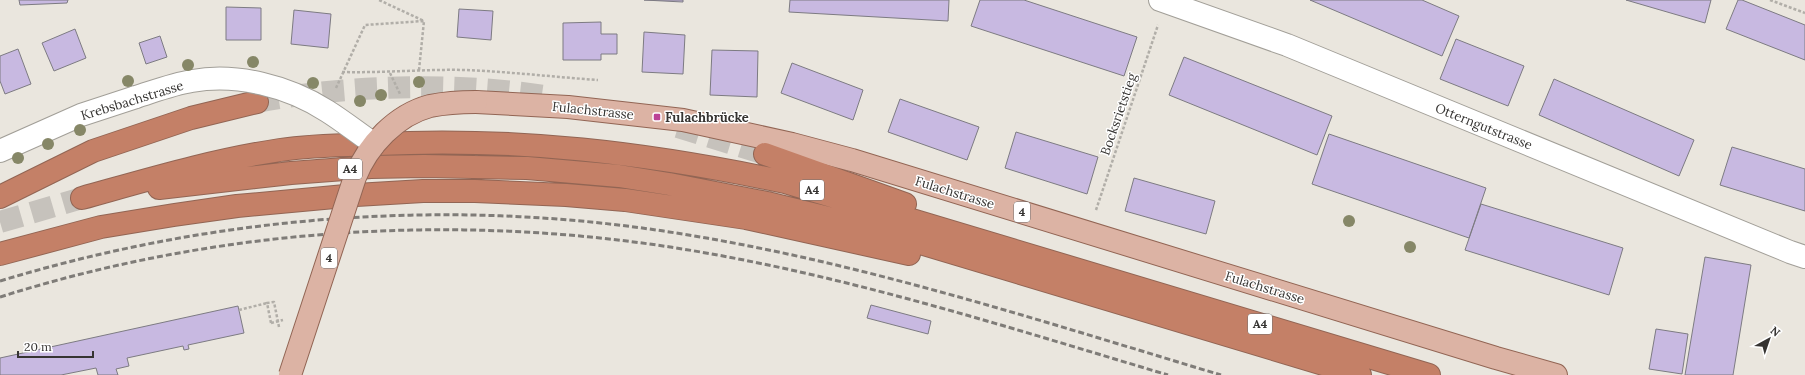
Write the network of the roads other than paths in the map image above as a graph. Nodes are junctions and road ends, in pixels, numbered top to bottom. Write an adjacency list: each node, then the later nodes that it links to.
1 (1163, 1): 8 (street, Otterngutstrasse)
2 (257, 102): 6 (highway)
3 (374, 144): 4 (street, Krebsbachstrasse, bridge); 11 (main road, 4, bridge); 14 (main road, Fulachstrasse / 4, bridge)
4 (0, 151)
5 (765, 154): 9 (highway)
6 (0, 197)
7 (0, 254): 10 (highway)
8 (1805, 257)
9 (1090, 273): 10 (highway, A4); 13 (highway, A4)
10 (1067, 287): 12 (highway, A4)
11 (290, 375)
12 (1360, 375)
13 (1429, 375)
14 (1556, 375)

